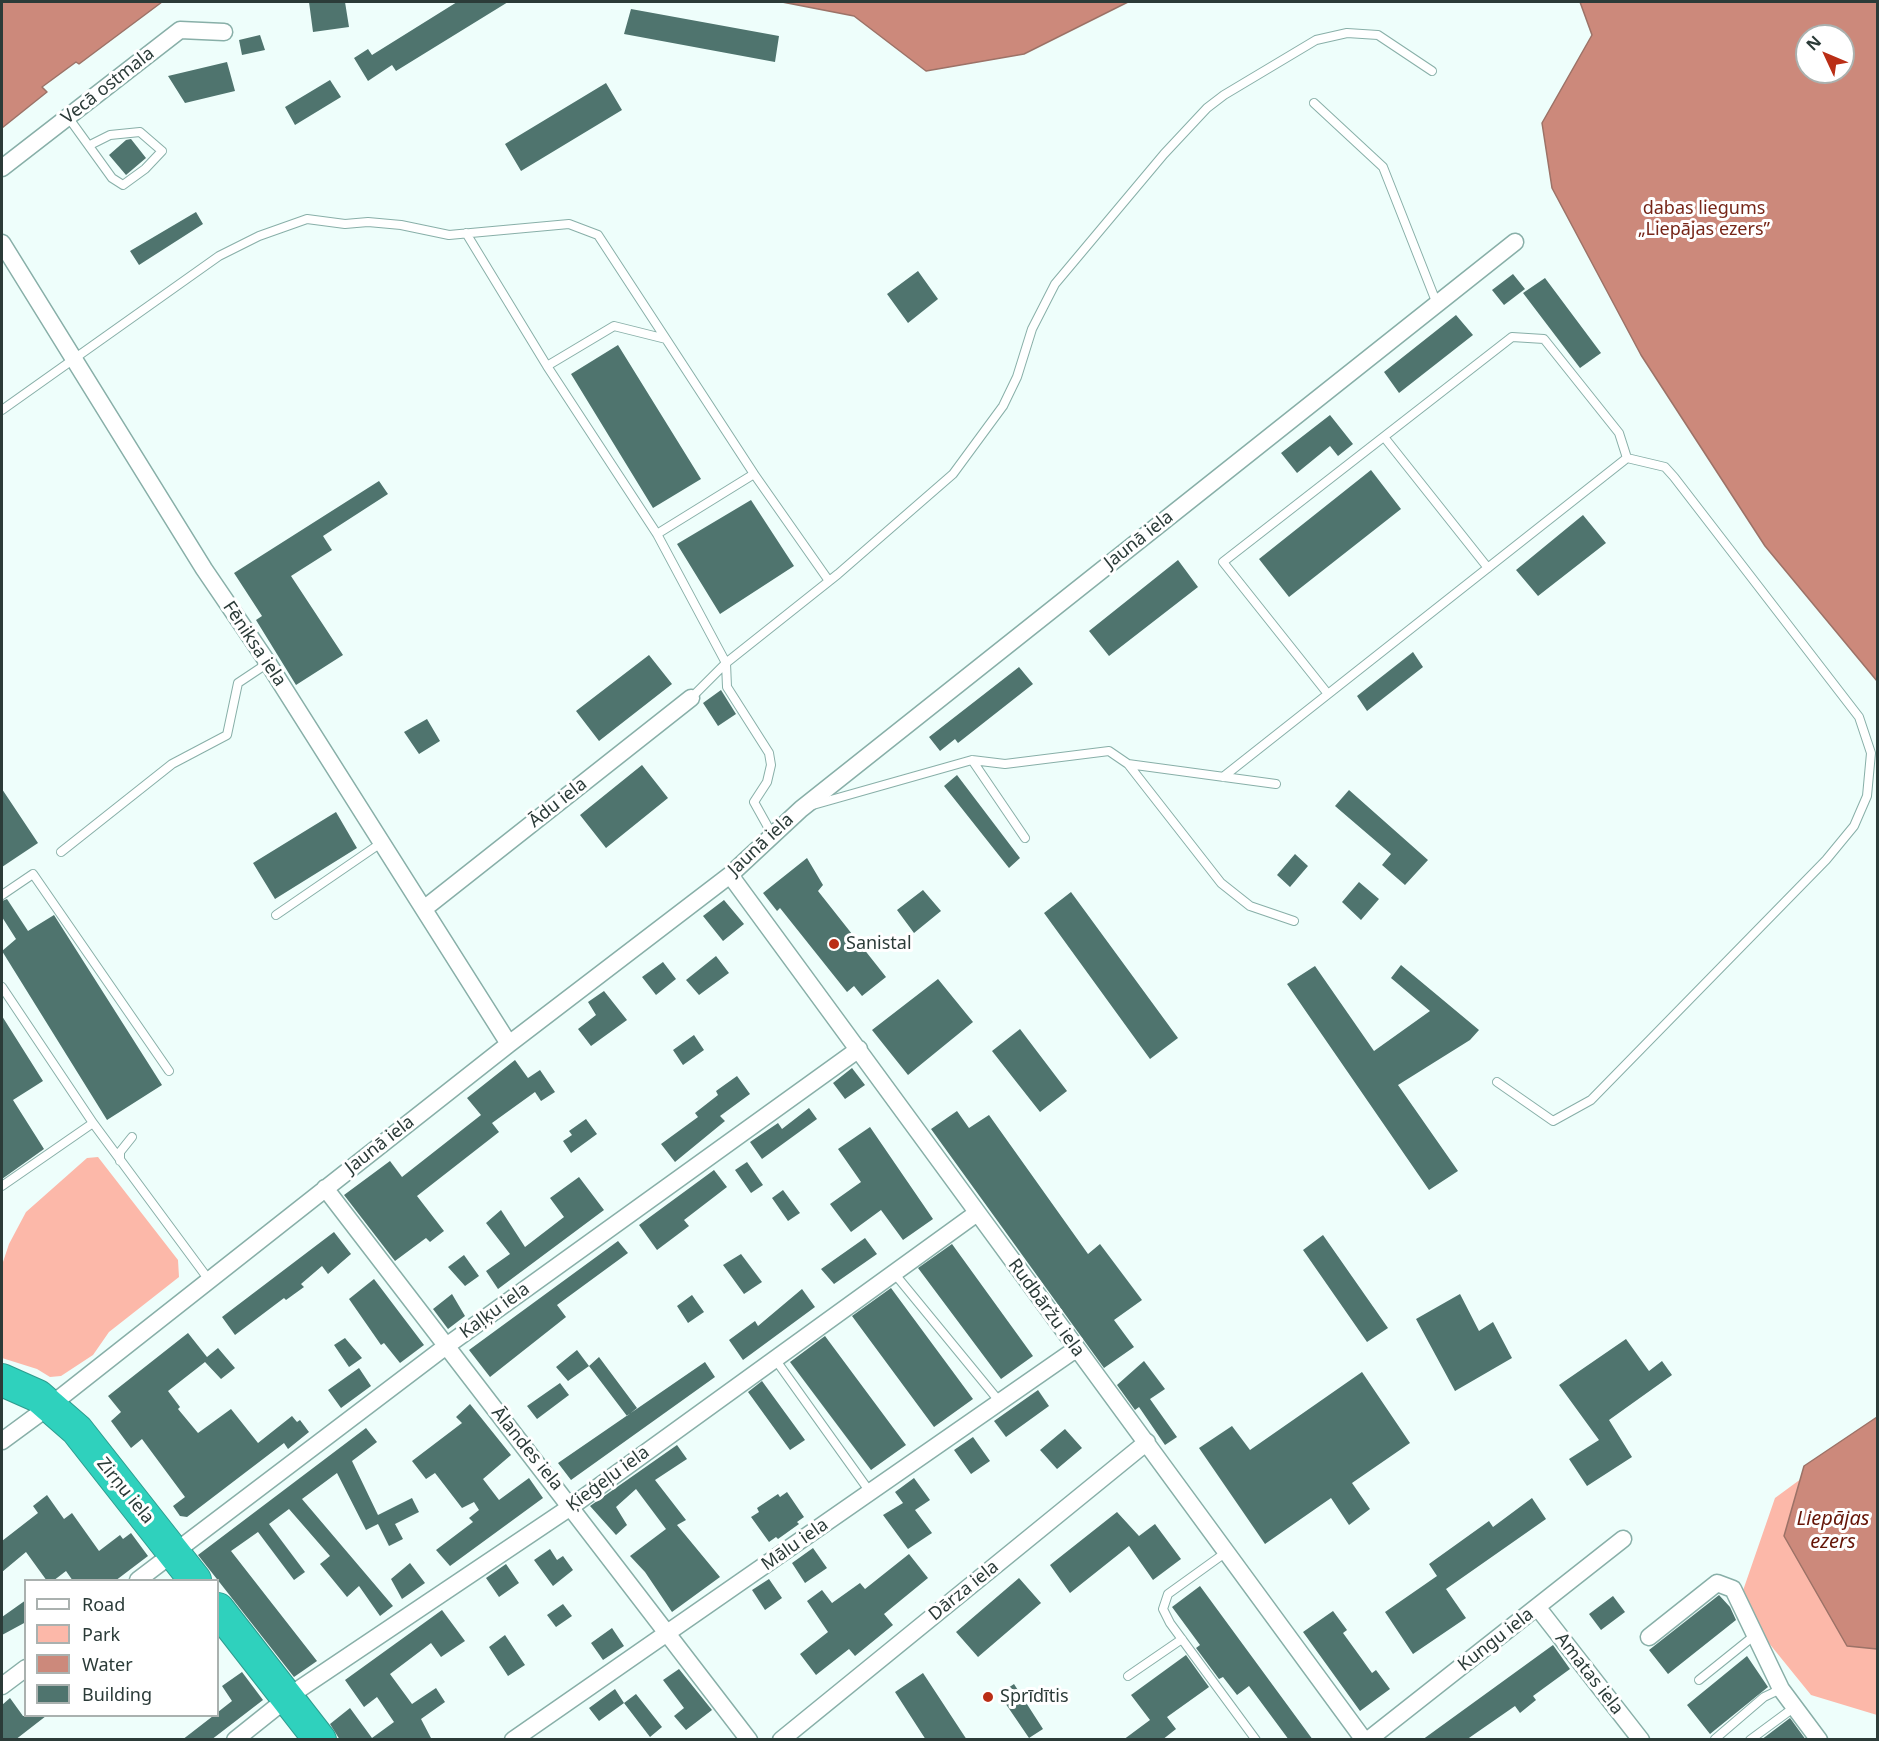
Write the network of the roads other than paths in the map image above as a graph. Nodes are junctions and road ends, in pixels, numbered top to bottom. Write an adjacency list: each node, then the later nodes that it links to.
1 (224, 32): 4 (street, Vecā ostmala)
2 (1432, 71): 20 (lane)
3 (1314, 103): 10 (lane)
4 (68, 117): 5 (lane); 6 (street, Vecā ostmala)
5 (90, 145): 5 (lane)
6 (2, 168)
7 (466, 233): 11 (lane); 12 (lane); 13 (lane)
8 (1515, 242): 10 (street, Jaunā iela)
9 (2, 243): 12 (street, Fēniksa iela)
10 (1437, 304): 29 (street, Jaunā iela)
11 (666, 339): 13 (lane); 17 (lane)
12 (75, 360): 14 (lane); 21 (street, Fēniksa iela)
13 (547, 366): 18 (lane)
14 (2, 410)
15 (1384, 437): 16 (lane); 19 (lane); 23 (lane)
16 (1628, 458): 19 (lane); 43 (lane)
17 (754, 474): 18 (lane); 20 (lane)
18 (657, 534): 22 (lane)
19 (1488, 568): 23 (lane)
20 (829, 581): 22 (lane)
21 (268, 663): 32 (street, Fēniksa iela); 33 (lane)
22 (726, 663): 24 (lane); 30 (lane)
23 (1328, 694): 27 (lane)
24 (691, 698): 36 (street, Ādu iela)
25 (972, 760): 26 (lane); 29 (lane); 31 (lane)
26 (1128, 764): 27 (lane); 38 (lane)
27 (1223, 777): 28 (lane)
28 (1276, 784)
29 (801, 809): 30 (street, Jaunā iela)
30 (772, 836): 34 (street, Jaunā iela)
31 (1026, 838)
32 (381, 843): 36 (street, Fēniksa iela); 37 (lane)
33 (60, 852)
34 (730, 874): 40 (street, Jaunā iela); 41 (street, Rudbāržu iela)
35 (2, 895): 42 (lane)
36 (425, 908): 40 (street, Fēniksa iela)
37 (276, 915)
38 (1294, 921)
39 (2, 987): 44 (lane)
40 (509, 1044): 48 (street, Jaunā iela)
41 (859, 1049): 49 (street, Rudbāržu iela); 52 (street, Kaļķu iela)
42 (169, 1071)
43 (1497, 1082)
44 (93, 1123): 46 (lane); 47 (lane)
45 (132, 1137): 46 (lane)
46 (120, 1161): 51 (lane)
47 (2, 1186)
48 (325, 1188): 51 (street, Jaunā iela); 52 (street, Ālandes iela)
49 (977, 1213): 50 (street, Ķieģeļu iela); 53 (street, Rudbāržu iela)
50 (894, 1273): 54 (street, Ķieģeļu iela); 56 (lane)
51 (209, 1280): 57 (street, Jaunā iela)
52 (445, 1347): 61 (street, Ālandes iela); 63 (street, Kaļķu iela)
53 (1076, 1348): 56 (street, Mālu iela); 59 (street, Rudbāržu iela)
54 (775, 1359): 60 (lane); 61 (street, Ķieģeļu iela)
55 (2, 1380): 57 (highway)
56 (999, 1401): 60 (street, Mālu iela)
57 (51, 1405): 58 (street, Jaunā iela); 63 (highway, Zirņu iela)
58 (2, 1441)
59 (1147, 1442): 64 (street, Rudbāržu iela); 85 (street, Dārza iela)
60 (870, 1492): 69 (street, Mālu iela)
61 (572, 1506): 69 (street, Ālandes iela); 78 (street, Ķieģeļu iela)
62 (1623, 1539): 67 (street, Kungu iela)
63 (174, 1552): 65 (street, Kaļķu iela); 66 (highway, Zirņu iela)
64 (1225, 1553): 72 (lane); 87 (street, Rudbāržu iela)
65 (140, 1579)
66 (194, 1579)
67 (1538, 1608): 87 (street, Kungu iela); 88 (street, Amatas iela)
68 (219, 1610): 78 (highway)
69 (668, 1634): 83 (street, Mālu iela); 84 (street, Ālandes iela)
70 (1755, 1635): 71 (street); 75 (lane); 77 (street)
71 (1649, 1637)
72 (1182, 1639): 74 (lane); 86 (lane)
73 (24, 1670): 76 (street)
74 (1128, 1676)
75 (1699, 1680)
76 (2, 1686)
77 (1781, 1689): 79 (street); 80 (lane)
78 (287, 1699): 81 (street, Ķieģeļu iela); 82 (highway)
79 (1796, 1706): 89 (lane); 90 (street)
80 (1715, 1739)
81 (236, 1740)
82 (320, 1740)
83 (513, 1740)
84 (749, 1740)
85 (781, 1740)
86 (1256, 1740)
87 (1366, 1740)
88 (1641, 1740)
89 (1750, 1740)
90 (1820, 1740)

